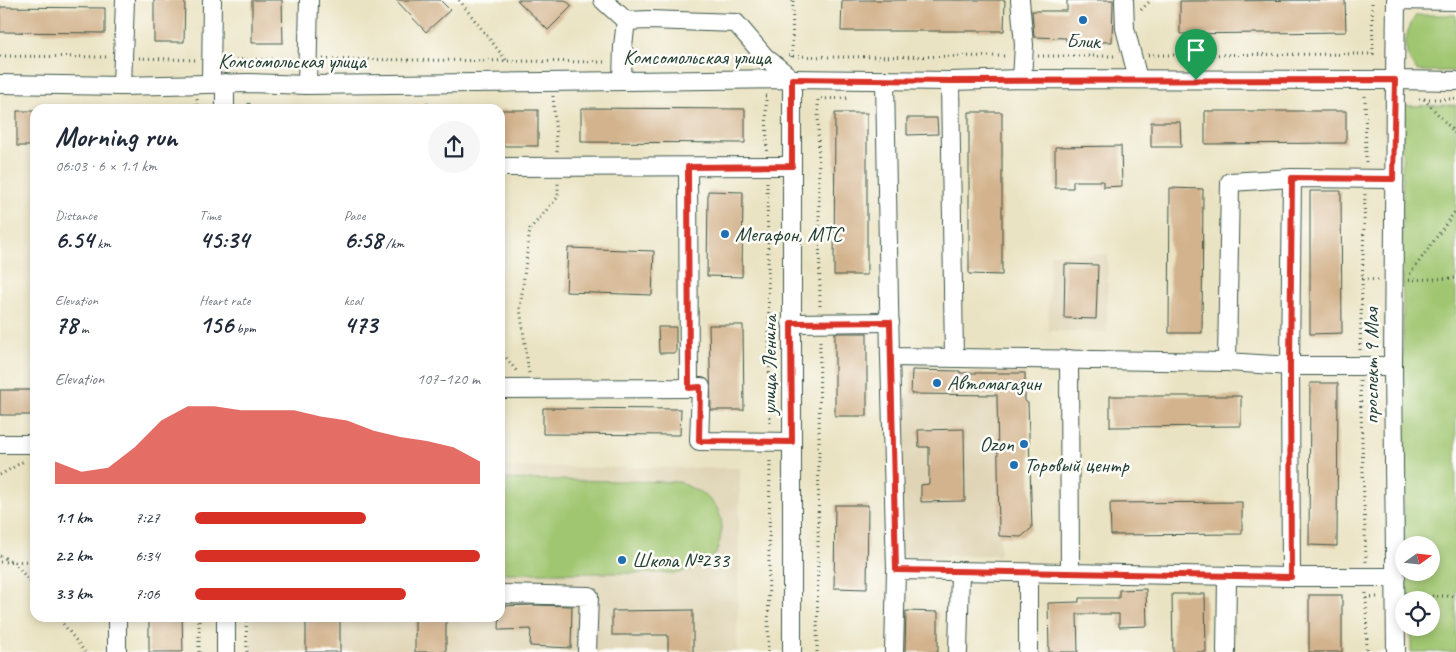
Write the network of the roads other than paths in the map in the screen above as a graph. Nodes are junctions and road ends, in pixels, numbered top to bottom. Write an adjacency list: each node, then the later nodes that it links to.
1 (125, 0): 21 (street)
2 (212, 0): 18 (street)
3 (309, 0): 20 (street)
4 (603, 0): 9 (street)
5 (1020, 0): 12 (street)
6 (1124, 0): 14 (street)
7 (1396, 0): 8 (street); 15 (street, проспект 9 Мая)
8 (1456, 1)
9 (626, 21): 10 (street); 11 (street)
10 (623, 71): 11 (street, Комсомольская улица); 20 (street, Комсомольская улица)
11 (792, 79): 13 (street, Комсомольская улица); 23 (street, улица Ленина)
12 (1022, 79): 14 (street, Комсомольская улица); 16 (street, Комсомольская улица)
13 (886, 80): 16 (street, Комсомольская улица); 28 (street)
14 (1138, 80): 15 (street, Комсомольская улица)
15 (1395, 80): 17 (street, Комсомольская улица); 27 (street, проспект 9 Мая)
16 (950, 81): 31 (street)
17 (1456, 81)
18 (218, 83): 20 (street, Комсомольская улица); 21 (street, Комсомольская улица); 22 (street)
19 (0, 84): 21 (street, Комсомольская улица)
20 (307, 85)
21 (122, 86)
22 (224, 104)
23 (792, 166): 25 (street); 29 (street, улица Ленина)
24 (505, 167): 25 (street)
25 (688, 167): 36 (street)
26 (1292, 178): 27 (street); 33 (street); 34 (street)
27 (1393, 179): 35 (street, проспект 9 Мая)
28 (890, 322): 29 (street); 30 (street)
29 (791, 323): 38 (street, улица Ленина)
30 (890, 357): 31 (street); 42 (street)
31 (954, 358): 32 (street)
32 (1068, 359): 33 (street); 45 (street)
33 (1226, 362): 34 (street)
34 (1290, 366): 35 (street); 47 (street)
35 (1393, 366): 41 (street, проспект 9 Мая)
36 (689, 388): 37 (street); 38 (street)
37 (505, 389)
38 (792, 442): 56 (street, улица Ленина)
39 (0, 444): 40 (street)
40 (30, 451)
41 (1395, 536)
42 (896, 570): 43 (street); 57 (street)
43 (960, 571): 44 (street); 58 (street)
44 (1028, 573): 45 (street); 59 (street)
45 (1070, 573): 46 (street)
46 (1227, 577): 47 (street); 60 (street)
47 (1291, 577): 48 (street)
48 (1395, 577)
49 (1396, 581): 61 (street, проспект 9 Мая)
50 (505, 594): 55 (street)
51 (117, 622): 53 (street)
52 (226, 622): 54 (street)
53 (117, 652)
54 (226, 652)
55 (587, 652)
56 (792, 652)
57 (894, 652)
58 (958, 652)
59 (1028, 652)
60 (1226, 652)
61 (1396, 652)

